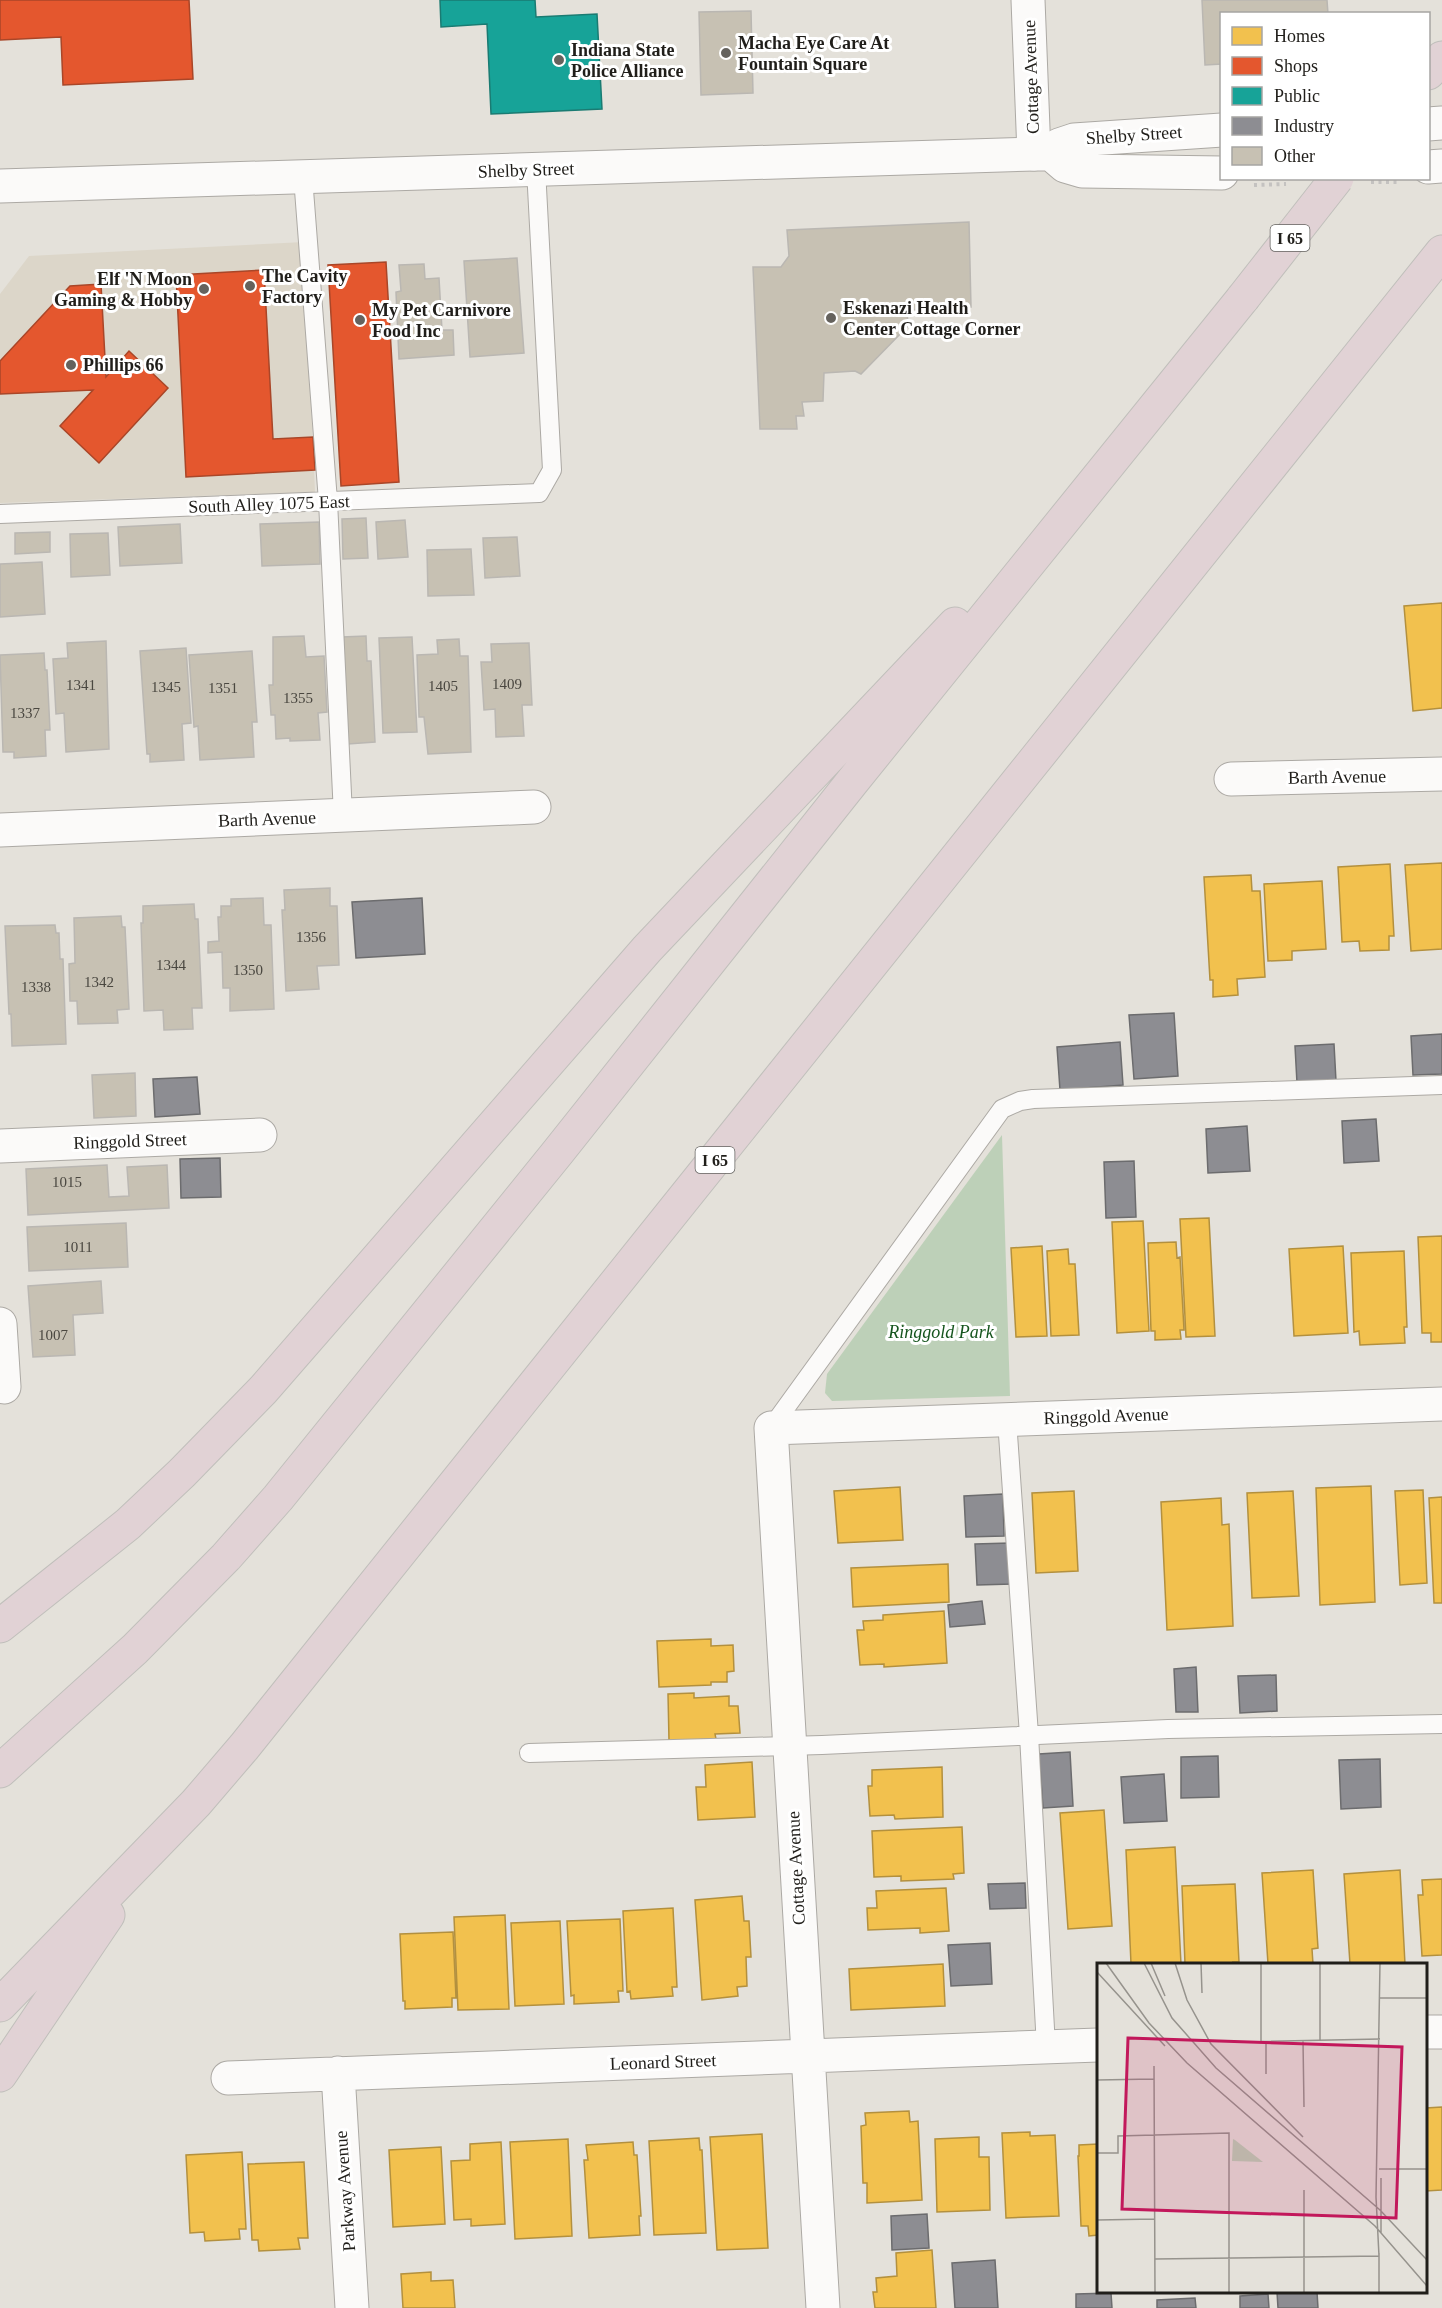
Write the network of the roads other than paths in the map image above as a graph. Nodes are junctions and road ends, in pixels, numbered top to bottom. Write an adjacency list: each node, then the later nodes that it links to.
1 (1028, 0): 5 (street, Cottage Avenue)
2 (1442, 58): 3 (highway)
3 (1430, 71)
4 (1220, 130): 5 (street, Shelby Street)
5 (1043, 154): 6 (street, Shelby Street); 7 (street, Shelby Street)
6 (536, 169): 8 (street, Shelby Street); 13 (lane, South Alley 1075 East)
7 (1220, 173)
8 (303, 177): 10 (street, Shelby Street); 13 (lane)
9 (1335, 180): 12 (highway, I 65, bridge)
10 (0, 186)
11 (1442, 252): 34 (highway, I 65)
12 (1132, 437): 28 (highway); 33 (highway, I 65)
13 (328, 501): 14 (lane, South Alley 1075 East); 18 (lane)
14 (0, 514)
15 (1442, 774): 16 (street, Barth Avenue)
16 (1231, 779)
17 (534, 807): 18 (street, Barth Avenue)
18 (343, 815): 19 (street, Barth Avenue)
19 (0, 830)
20 (1442, 1085): 27 (lane)
21 (260, 1136): 22 (street, Ringgold Street)
22 (0, 1146)
23 (0, 1324): 24 (street)
24 (2, 1389)
25 (1442, 1404): 26 (street, Ringgold Avenue)
26 (1007, 1420): 27 (street, Ringgold Avenue); 30 (lane)
27 (771, 1428): 31 (street, Cottage Avenue)
28 (0, 1626)
29 (1442, 1724): 30 (lane)
30 (1029, 1735): 31 (lane); 37 (lane)
31 (790, 1746): 32 (lane); 38 (street, Cottage Avenue)
32 (529, 1753)
33 (0, 1771)
34 (155, 1846): 35 (highway, I 65); 40 (highway)
35 (0, 2005)
36 (1097, 2045): 37 (street, Leonard Street)
37 (1046, 2047): 38 (street, Leonard Street)
38 (806, 2056): 39 (street, Leonard Street); 43 (street, Cottage Avenue)
39 (338, 2073): 41 (street, Leonard Street); 42 (street, Parkway Avenue)
40 (0, 2075)
41 (228, 2078)
42 (352, 2308)
43 (822, 2308)

